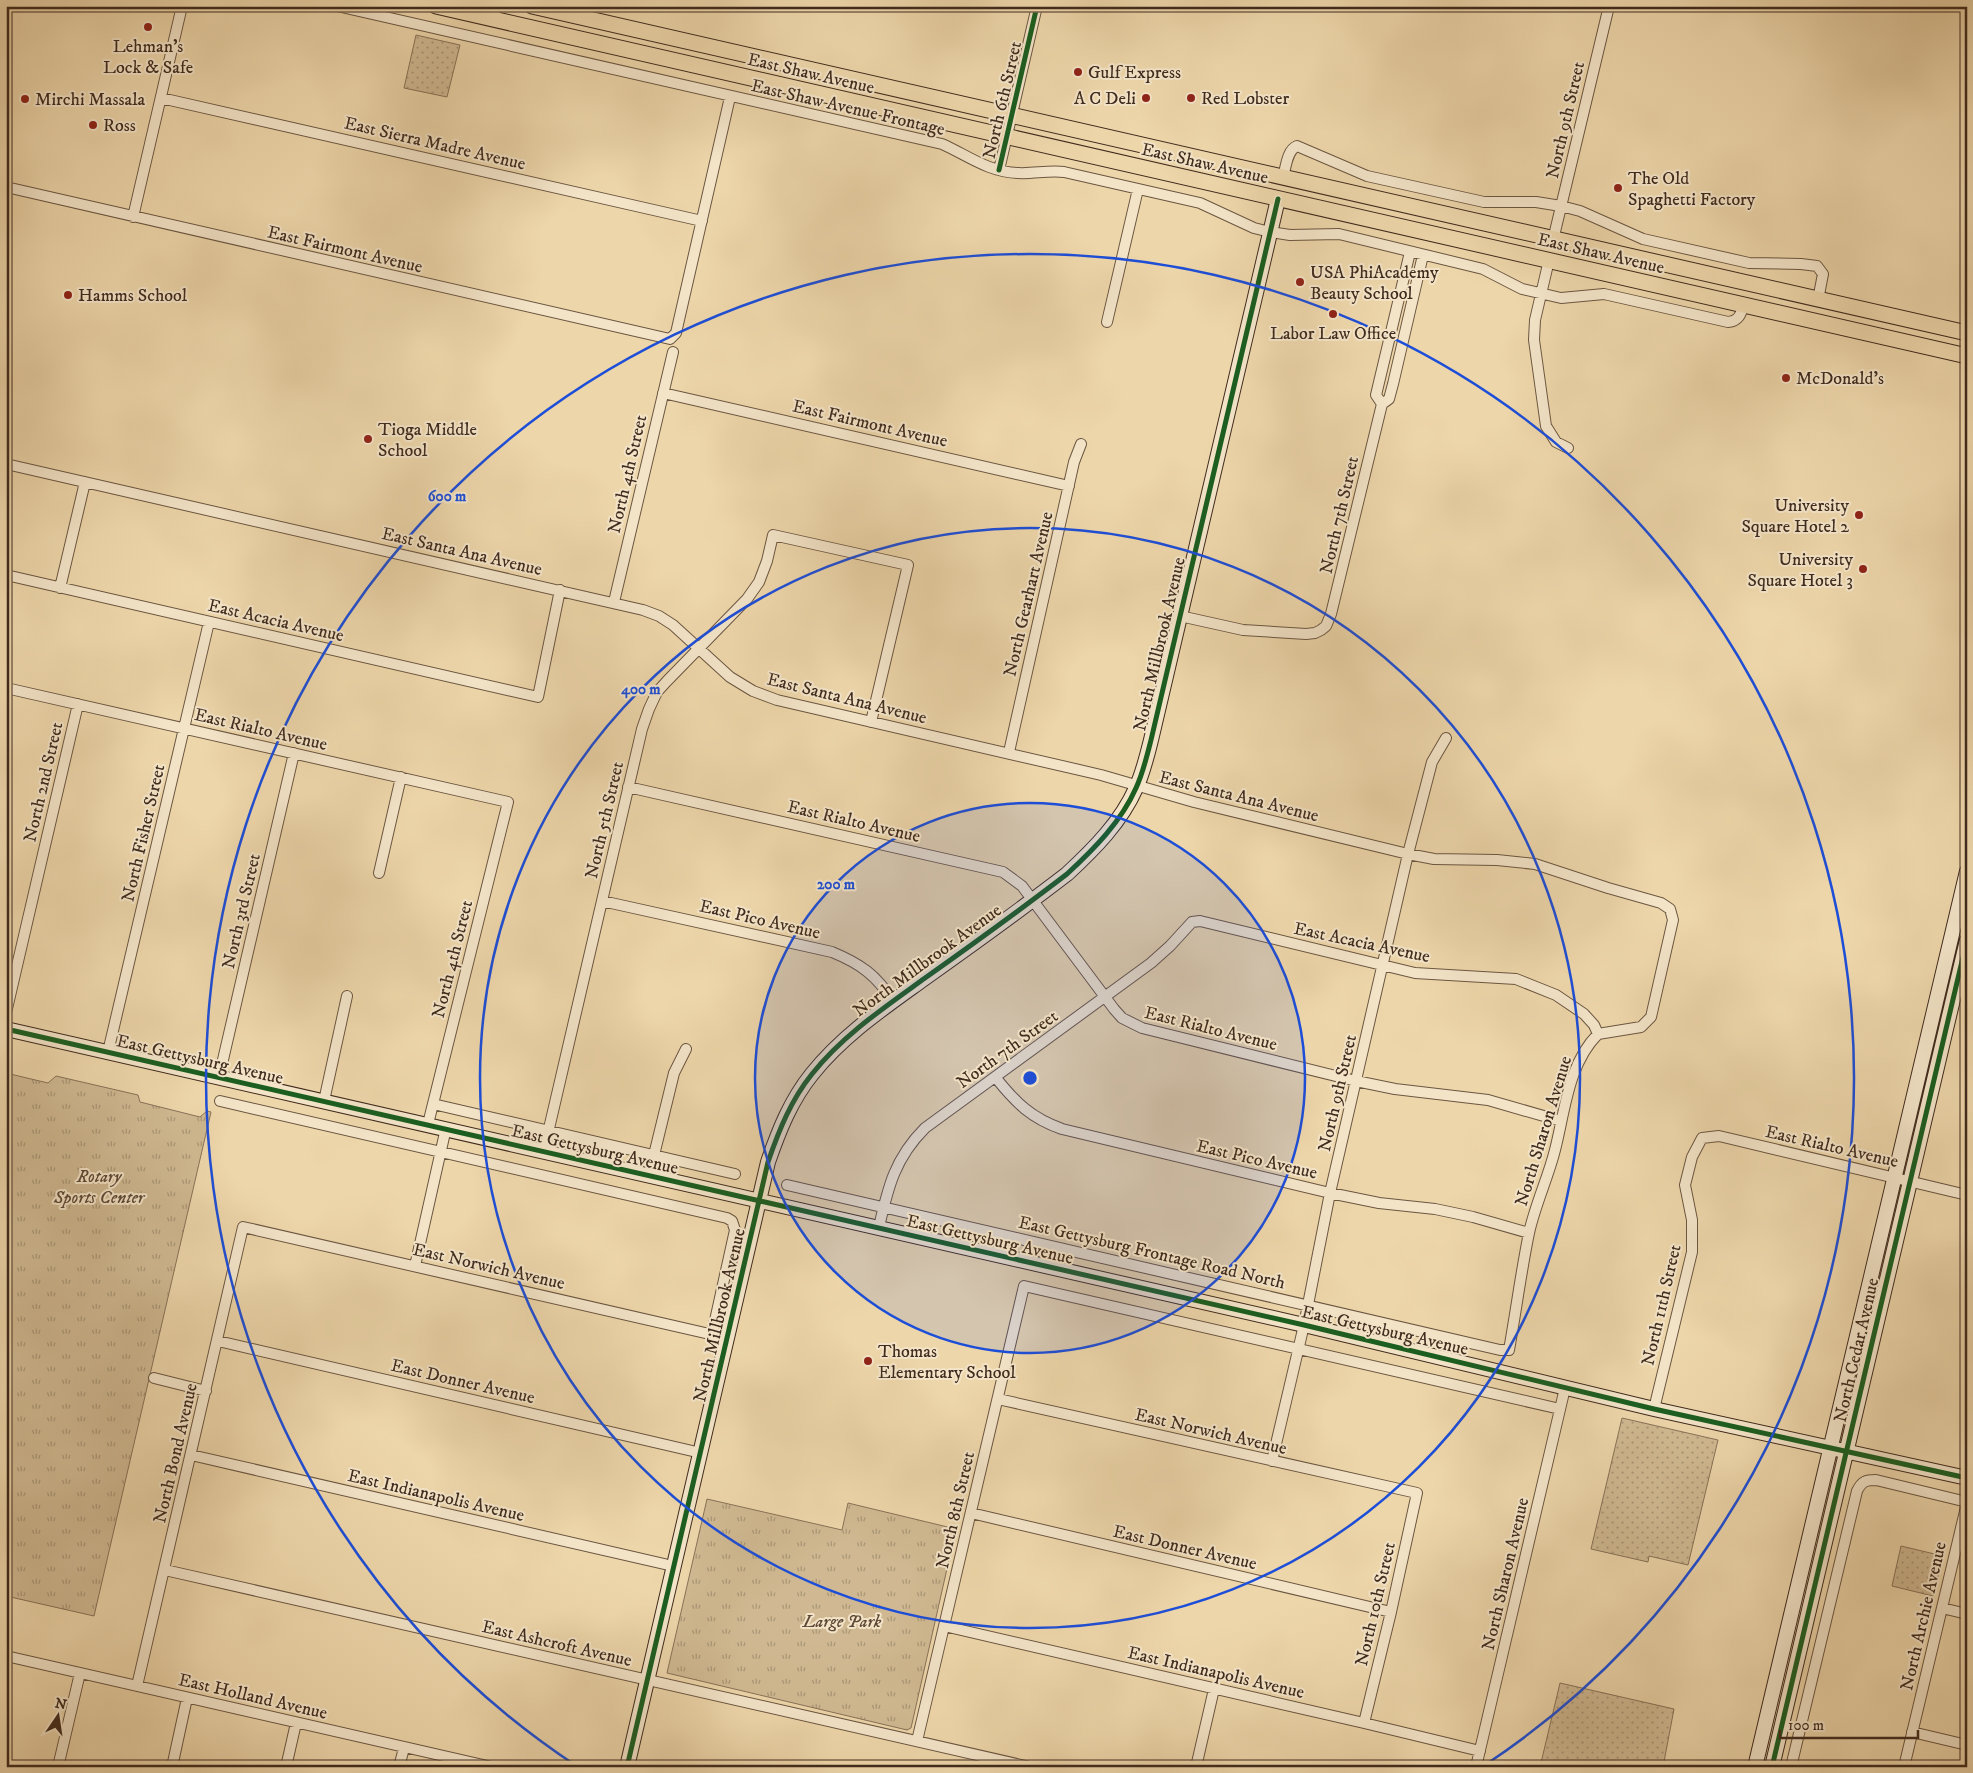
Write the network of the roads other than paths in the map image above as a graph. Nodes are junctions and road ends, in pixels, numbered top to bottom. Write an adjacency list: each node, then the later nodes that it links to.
1 (182, 6): 10 (street)
2 (337, 6): 9 (street, East Shaw Avenue Frontage)
3 (436, 6): 12 (main road, East Shaw Avenue)
4 (488, 6): 5 (main road)
5 (496, 6)
6 (532, 6): 11 (main road, East Shaw Avenue)
7 (1037, 6): 11 (street, North 6th Street)
8 (1609, 6): 18 (street, North 9th Street)
9 (730, 97): 13 (street, East Shaw Avenue Frontage); 21 (street)
10 (161, 98): 19 (street); 21 (street, East Sierra Madre Avenue)
11 (1012, 117): 12 (street, North 6th Street); 14 (main road, East Shaw Avenue)
12 (1006, 138): 13 (street, North 6th Street); 17 (main road, East Shaw Avenue)
13 (999, 170): 16 (street, East Shaw Avenue Frontage)
14 (1283, 177): 18 (street); 23 (main road, East Shaw Avenue)
15 (6, 187): 19 (street, East Fairmont Avenue)
16 (1138, 189): 22 (street, East Shaw Avenue Frontage); 31 (street)
17 (1278, 198): 20 (main road, East Shaw Avenue); 22 (street, North Millbrook Avenue)
18 (1561, 206): 23 (street, North 9th Street); 29 (street)
19 (133, 216): 21 (street, East Fairmont Avenue)
20 (1374, 220): 23 (main road); 26 (main road, East Shaw Avenue)
21 (702, 221)
22 (1270, 232): 24 (street, East Shaw Avenue Frontage); 46 (street, North Millbrook Avenue)
23 (1554, 240): 27 (main road, East Shaw Avenue)
24 (1410, 252): 25 (street, East Shaw Avenue Frontage); 36 (street, North 7th Street)
25 (1423, 255): 28 (street, East Shaw Avenue Frontage); 36 (street, North 7th Street)
26 (1549, 260): 27 (main road); 28 (street); 30 (main road, East Shaw Avenue)
27 (1733, 280): 29 (main road, East Shaw Avenue)
28 (1541, 294): 30 (street, East Shaw Avenue Frontage); 38 (street)
29 (1818, 300): 32 (main road, East Shaw Avenue)
30 (1744, 304): 34 (main road, East Shaw Avenue)
31 (1108, 322)
32 (1967, 334)
33 (673, 352): 35 (street, North 4th Street)
34 (1967, 356)
35 (663, 393): 41 (street, East Fairmont Avenue); 45 (street, North 4th Street)
36 (1382, 404): 46 (street, North 7th Street)
37 (1082, 444): 41 (street, North Gearhart Avenue)
38 (1568, 448)
39 (6, 464): 40 (street, East Santa Ana Avenue)
40 (85, 482): 43 (street); 44 (street, East Santa Ana Avenue)
41 (1069, 486): 54 (street, North Gearhart Avenue)
42 (6, 576): 43 (street, East Acacia Avenue)
43 (60, 588): 47 (street, East Acacia Avenue)
44 (560, 590): 45 (street, East Santa Ana Avenue); 47 (street, East Acacia Avenue)
45 (614, 602): 48 (street, East Santa Ana Avenue)
46 (1180, 616): 57 (street, North Millbrook Avenue)
47 (210, 622): 52 (street, North Fisher Street)
48 (699, 648): 51 (street, East Santa Ana Avenue); 51 (street, North 5th Street); 58 (street, North 5th Street)
49 (6, 688): 50 (street, East Rialto Avenue)
50 (78, 704): 52 (street, East Rialto Avenue); 72 (street, North 2nd Street)
51 (871, 722): 54 (street, East Santa Ana Avenue)
52 (184, 728): 55 (street, East Rialto Avenue); 76 (street, North Fisher Street)
53 (1446, 738): 60 (street, North 9th Street)
54 (1009, 752): 57 (street, East Santa Ana Avenue)
55 (294, 753): 56 (street, East Rialto Avenue); 77 (street, North 3rd Street)
56 (401, 777): 59 (street, East Rialto Avenue); 62 (street)
57 (1137, 786): 60 (street, East Santa Ana Avenue); 64 (street, North Millbrook Avenue)
58 (628, 787): 63 (street, North 5th Street); 64 (street, East Rialto Avenue)
59 (508, 802): 82 (street, North 4th Street)
60 (1408, 854): 68 (street, North 9th Street); 74 (street, East Santa Ana Avenue)
61 (1967, 871): 65 (street, North Cedar Avenue)
62 (379, 873)
63 (602, 900): 71 (street, East Pico Avenue); 86 (street, North 5th Street)
64 (1033, 900): 70 (street, East Rialto Avenue); 71 (street, North Millbrook Avenue)
65 (1962, 912): 92 (street, North Cedar Avenue)
66 (1192, 922): 68 (street, East Acacia Avenue); 70 (street, North 7th Street)
67 (1967, 940): 93 (street, North Cedar Avenue)
68 (1382, 966): 74 (street, East Acacia Avenue); 79 (street, North 9th Street)
69 (347, 996): 81 (street)
70 (1105, 998): 78 (street, North 7th Street); 79 (street, East Rialto Avenue)
71 (893, 1001): 97 (street, North Millbrook Avenue)
72 (6, 1013)
73 (6, 1029): 76 (street, East Gettysburg Avenue)
74 (1598, 1034): 83 (street, North Sharon Avenue)
75 (686, 1049): 90 (street)
76 (108, 1052): 77 (street, East Gettysburg Avenue)
77 (219, 1077): 81 (street, East Gettysburg Avenue)
78 (996, 1078): 95 (street, East Pico Avenue); 98 (street, North 7th Street)
79 (1356, 1081): 83 (street, East Rialto Avenue); 95 (street, North 9th Street)
80 (220, 1101): 89 (street, East Gettysburg Avenue)
81 (324, 1101): 84 (street, East Gettysburg Avenue)
82 (433, 1104): 84 (street, North 4th Street); 86 (street, East Gettysburg Avenue)
83 (1561, 1121): 102 (street, North Sharon Avenue)
84 (428, 1124): 85 (street, East Gettysburg Avenue)
85 (446, 1128): 88 (street, East Gettysburg Avenue); 89 (street)
86 (548, 1131): 88 (street, North 5th Street); 90 (street, East Gettysburg Avenue)
87 (1719, 1136): 92 (street, East Rialto Avenue); 116 (street, North 11th Street)
88 (544, 1150): 97 (street, East Gettysburg Avenue)
89 (440, 1151): 99 (street, East Gettysburg Avenue); 103 (street)
90 (654, 1155): 91 (street, East Gettysburg Avenue)
91 (735, 1174)
92 (1895, 1177): 93 (street, East Rialto Avenue); 117 (street, North Cedar Avenue)
93 (1909, 1181): 96 (street, East Rialto Avenue); 118 (street, North Cedar Avenue)
94 (787, 1185): 98 (street, East Gettysburg Frontage Road North)
95 (1330, 1193): 102 (street, East Pico Avenue); 104 (street, North 9th Street)
96 (1967, 1194)
97 (759, 1201): 101 (street, East Gettysburg Avenue); 107 (street, North Millbrook Avenue)
98 (883, 1208): 101 (street, North 7th Street); 104 (street, East Gettysburg Frontage Road North)
99 (735, 1225): 106 (street, North Millbrook Avenue)
100 (243, 1227): 103 (street, East Norwich Avenue); 108 (street, North Bond Avenue)
101 (879, 1227): 105 (street, East Gettysburg Avenue)
102 (1529, 1233): 110 (street, North Sharon Avenue)
103 (414, 1266): 106 (street, East Norwich Avenue)
104 (1308, 1305): 105 (street, North 9th Street); 110 (street, East Gettysburg Frontage Road North)
105 (1304, 1325): 109 (street, North 9th Street); 112 (street, East Gettysburg Avenue)
106 (712, 1334): 107 (street, East Norwich Avenue)
107 (727, 1338): 119 (street, North Millbrook Avenue)
108 (218, 1341): 113 (street, North Bond Avenue); 119 (street, East Donner Avenue)
109 (1298, 1349): 114 (street, North 8th Street); 115 (street); 121 (street, North 9th Street)
110 (1510, 1350)
111 (154, 1378): 113 (street)
112 (1565, 1388): 115 (street, North Sharon Avenue); 116 (street, East Gettysburg Avenue)
113 (206, 1391): 120 (street, North Bond Avenue)
114 (998, 1399): 121 (street, East Norwich Avenue); 125 (street, North 8th Street)
115 (1560, 1409): 146 (street, North Sharon Avenue)
116 (1654, 1409): 117 (street, East Gettysburg Avenue)
117 (1831, 1448): 118 (street, East Gettysburg Avenue); 128 (street, North Cedar Avenue)
118 (1846, 1451): 122 (street, East Gettysburg Avenue); 134 (street, North Cedar Avenue)
119 (701, 1453): 126 (street, North Millbrook Avenue)
120 (191, 1455): 126 (street, East Indianapolis Avenue); 127 (street, North Bond Avenue)
121 (1272, 1461): 123 (street, East Norwich Avenue)
122 (1967, 1478)
123 (1417, 1493): 130 (street, North 10th Street)
124 (1967, 1502): 129 (street, North Archie Avenue); 158 (street)
125 (970, 1513): 130 (street, East Donner Avenue); 132 (street, North 8th Street)
126 (674, 1566): 136 (street, North Millbrook Avenue)
127 (165, 1570): 136 (street, East Ashcroft Avenue); 137 (street, North Bond Avenue)
128 (1794, 1602): 134 (street); 156 (street, North Cedar Avenue)
129 (1942, 1608): 131 (street); 142 (street, North Archie Avenue)
130 (1391, 1612): 141 (street, North 10th Street)
131 (1967, 1614)
132 (944, 1626): 138 (street, East Indianapolis Avenue); 143 (street, North 8th Street)
133 (6, 1656): 135 (street, East Holland Avenue)
134 (1797, 1658): 157 (street, North Cedar Avenue)
135 (80, 1673): 137 (street, East Holland Avenue); 147 (street)
136 (647, 1680): 143 (street, East Ashcroft Avenue); 152 (street, North Millbrook Avenue)
137 (137, 1686): 139 (street, East Holland Avenue)
138 (1214, 1689): 141 (street, East Indianapolis Avenue); 154 (street)
139 (187, 1698): 140 (street, East Holland Avenue); 148 (street)
140 (296, 1722): 145 (street, East Holland Avenue); 149 (street)
141 (1364, 1723): 146 (street, East Indianapolis Avenue)
142 (1912, 1732): 144 (street); 159 (street, North Archie Avenue)
143 (917, 1741): 153 (street, East Ashcroft Avenue)
144 (1967, 1744)
145 (404, 1748): 150 (street); 151 (street, East Holland Avenue)
146 (1480, 1752): 155 (street, North Sharon Avenue)
147 (58, 1767)
148 (172, 1767)
149 (286, 1767)
150 (399, 1767)
151 (492, 1767)
152 (627, 1767)
153 (1030, 1767)
154 (1196, 1767)
155 (1476, 1767)
156 (1755, 1767)
157 (1772, 1767)
158 (1791, 1767)
159 (1904, 1767)

